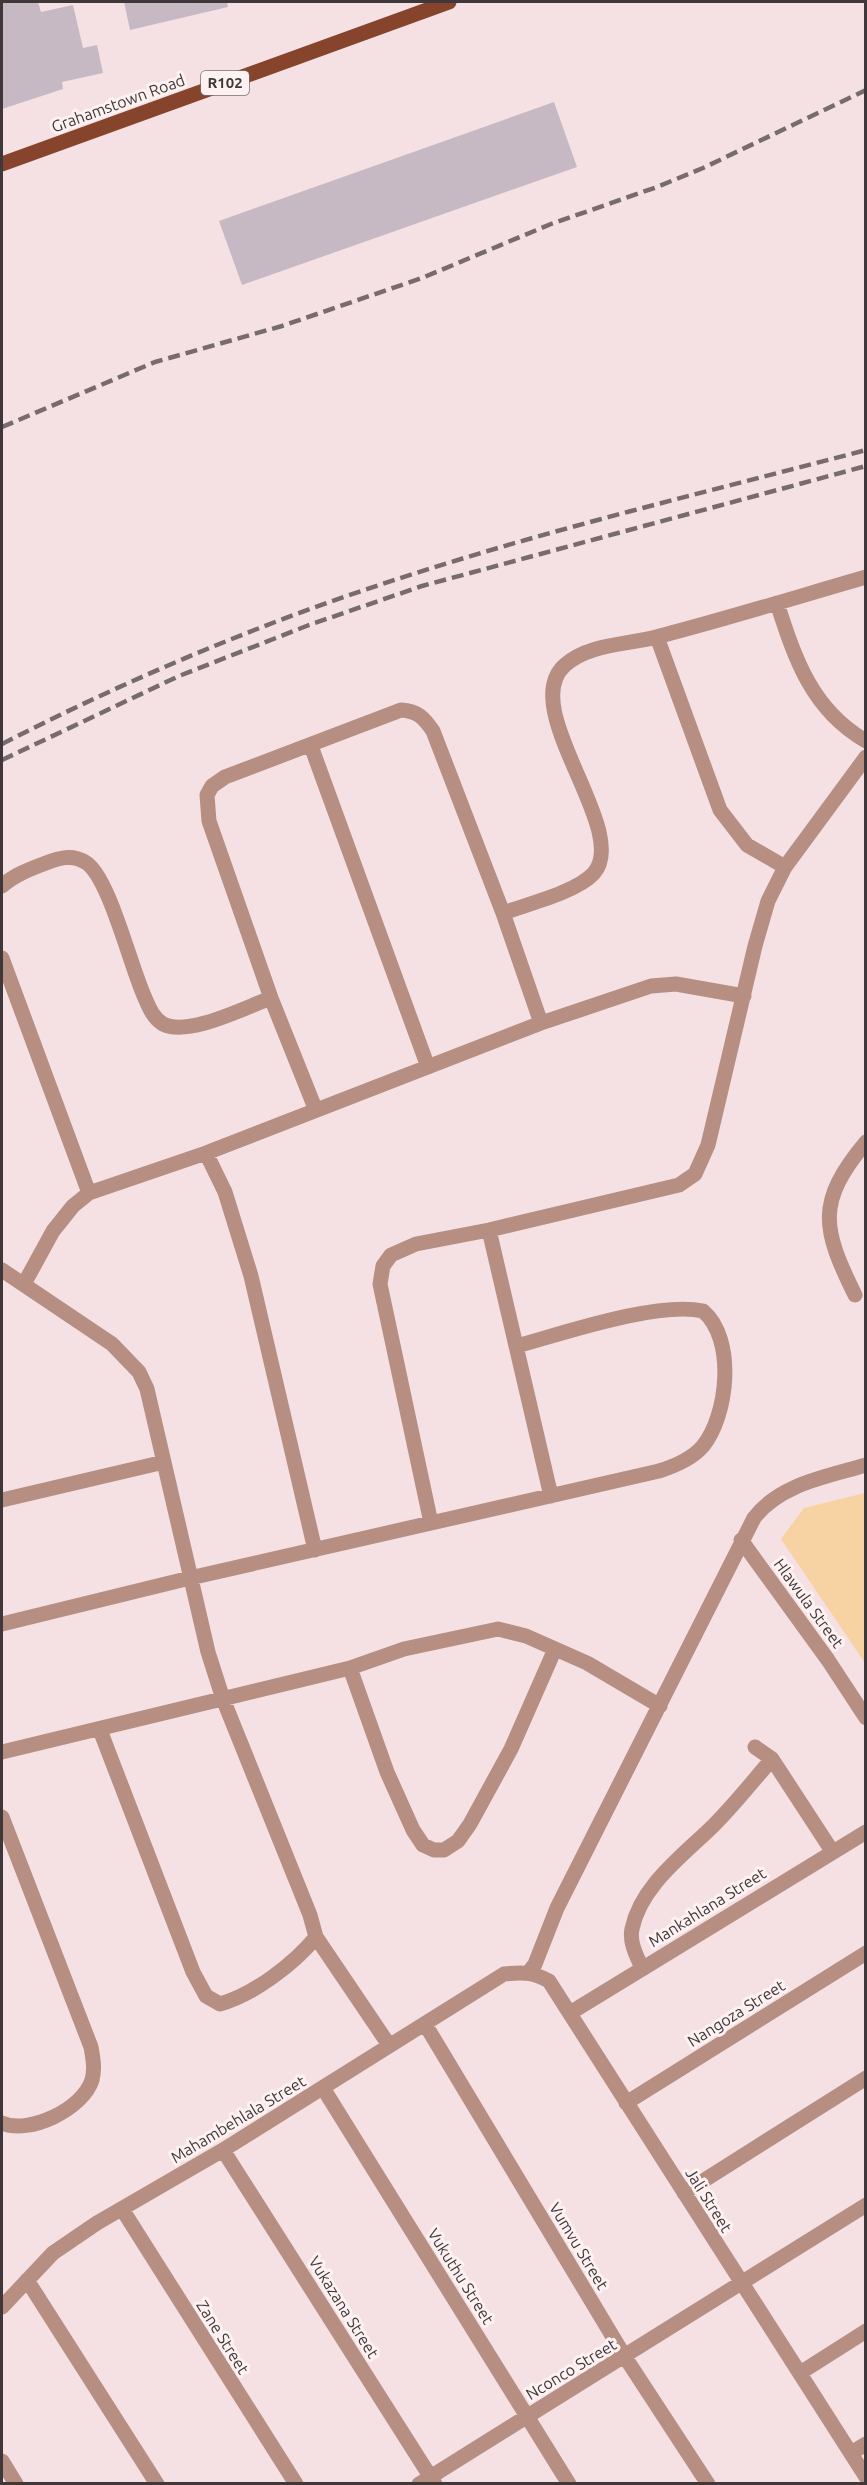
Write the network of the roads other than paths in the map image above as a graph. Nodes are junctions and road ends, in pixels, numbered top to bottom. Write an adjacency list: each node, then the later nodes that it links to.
1 (449, 2): 2 (main road, Grahamstown Road / R102)
2 (2, 164)
3 (866, 577): 4 (street)
4 (777, 603): 5 (street); 6 (street)
5 (657, 637): 9 (street); 11 (street)
6 (866, 741)
7 (311, 746): 11 (street); 14 (street); 16 (street)
8 (866, 757): 9 (street)
9 (785, 867): 13 (street)
10 (2, 886): 14 (street)
11 (503, 913): 15 (street)
12 (2, 958): 20 (street)
13 (744, 996): 15 (street); 21 (street)
14 (271, 998): 17 (street)
15 (541, 1023): 16 (street)
16 (428, 1066): 17 (street)
17 (315, 1108): 19 (street)
18 (866, 1142): 24 (street)
19 (206, 1153): 20 (street); 32 (street)
20 (89, 1193): 23 (street)
21 (489, 1230): 25 (street); 30 (street)
22 (2, 1270): 23 (street)
23 (24, 1284): 26 (street)
24 (855, 1295)
25 (517, 1346): 28 (street); 28 (street)
26 (164, 1462): 29 (street); 33 (street)
27 (866, 1465): 31 (street)
28 (551, 1496): 30 (street)
29 (2, 1500)
30 (431, 1523): 32 (street)
31 (741, 1540): 38 (street); 39 (street, Hlawula Street)
32 (315, 1550): 33 (street)
33 (190, 1578): 34 (street); 37 (street)
34 (2, 1624)
35 (555, 1649): 36 (street); 36 (street); 38 (street)
36 (350, 1668): 37 (street)
37 (223, 1699): 40 (street); 47 (street)
38 (660, 1706): 50 (street)
39 (866, 1718)
40 (100, 1730): 42 (street); 47 (street)
41 (755, 1748): 43 (street)
42 (2, 1752)
43 (772, 1759): 46 (street); 49 (street)
44 (2, 1817): 57 (street)
45 (866, 1832): 46 (street, Mankahlana Street)
46 (832, 1851): 49 (street, Mankahlana Street)
47 (316, 1937): 53 (street)
48 (866, 1953): 56 (street, Nangoza Street)
49 (642, 1968): 51 (street, Mankahlana Street)
50 (529, 1972): 51 (street, Jali Street); 52 (street, Mahambehlala Street)
51 (570, 2013): 56 (street, Jali Street)
52 (425, 2024): 53 (street, Mahambehlala Street); 66 (street, Vumvu Street)
53 (389, 2045): 55 (street, Mahambehlala Street)
54 (866, 2078): 59 (street)
55 (322, 2088): 58 (street, Mahambehlala Street); 68 (street, Vukuthu Street)
56 (626, 2103): 59 (street, Jali Street)
57 (2, 2123)
58 (223, 2150): 61 (street, Mahambehlala Street); 73 (street, Vukazana Street)
59 (684, 2193): 63 (street, Jali Street)
60 (866, 2205): 63 (street, Nconco Street)
61 (122, 2209): 62 (street, Mahambehlala Street); 76 (street, Zane Street)
62 (27, 2280): 64 (street, Mahambehlala Street); 75 (street)
63 (741, 2284): 66 (street, Nconco Street); 67 (street, Jali Street)
64 (2, 2307)
65 (866, 2331): 67 (street)
66 (625, 2357): 68 (street, Nconco Street); 78 (street, Vumvu Street)
67 (800, 2373): 70 (street, Jali Street)
68 (527, 2416): 73 (street, Nconco Street); 77 (street, Vukuthu Street)
69 (866, 2444): 70 (street)
70 (851, 2453): 72 (street, Jali Street)
71 (2, 2460): 74 (street)
72 (866, 2477)
73 (428, 2481)
74 (16, 2484)
75 (157, 2484)
76 (296, 2484)
77 (569, 2484)
78 (708, 2484)

